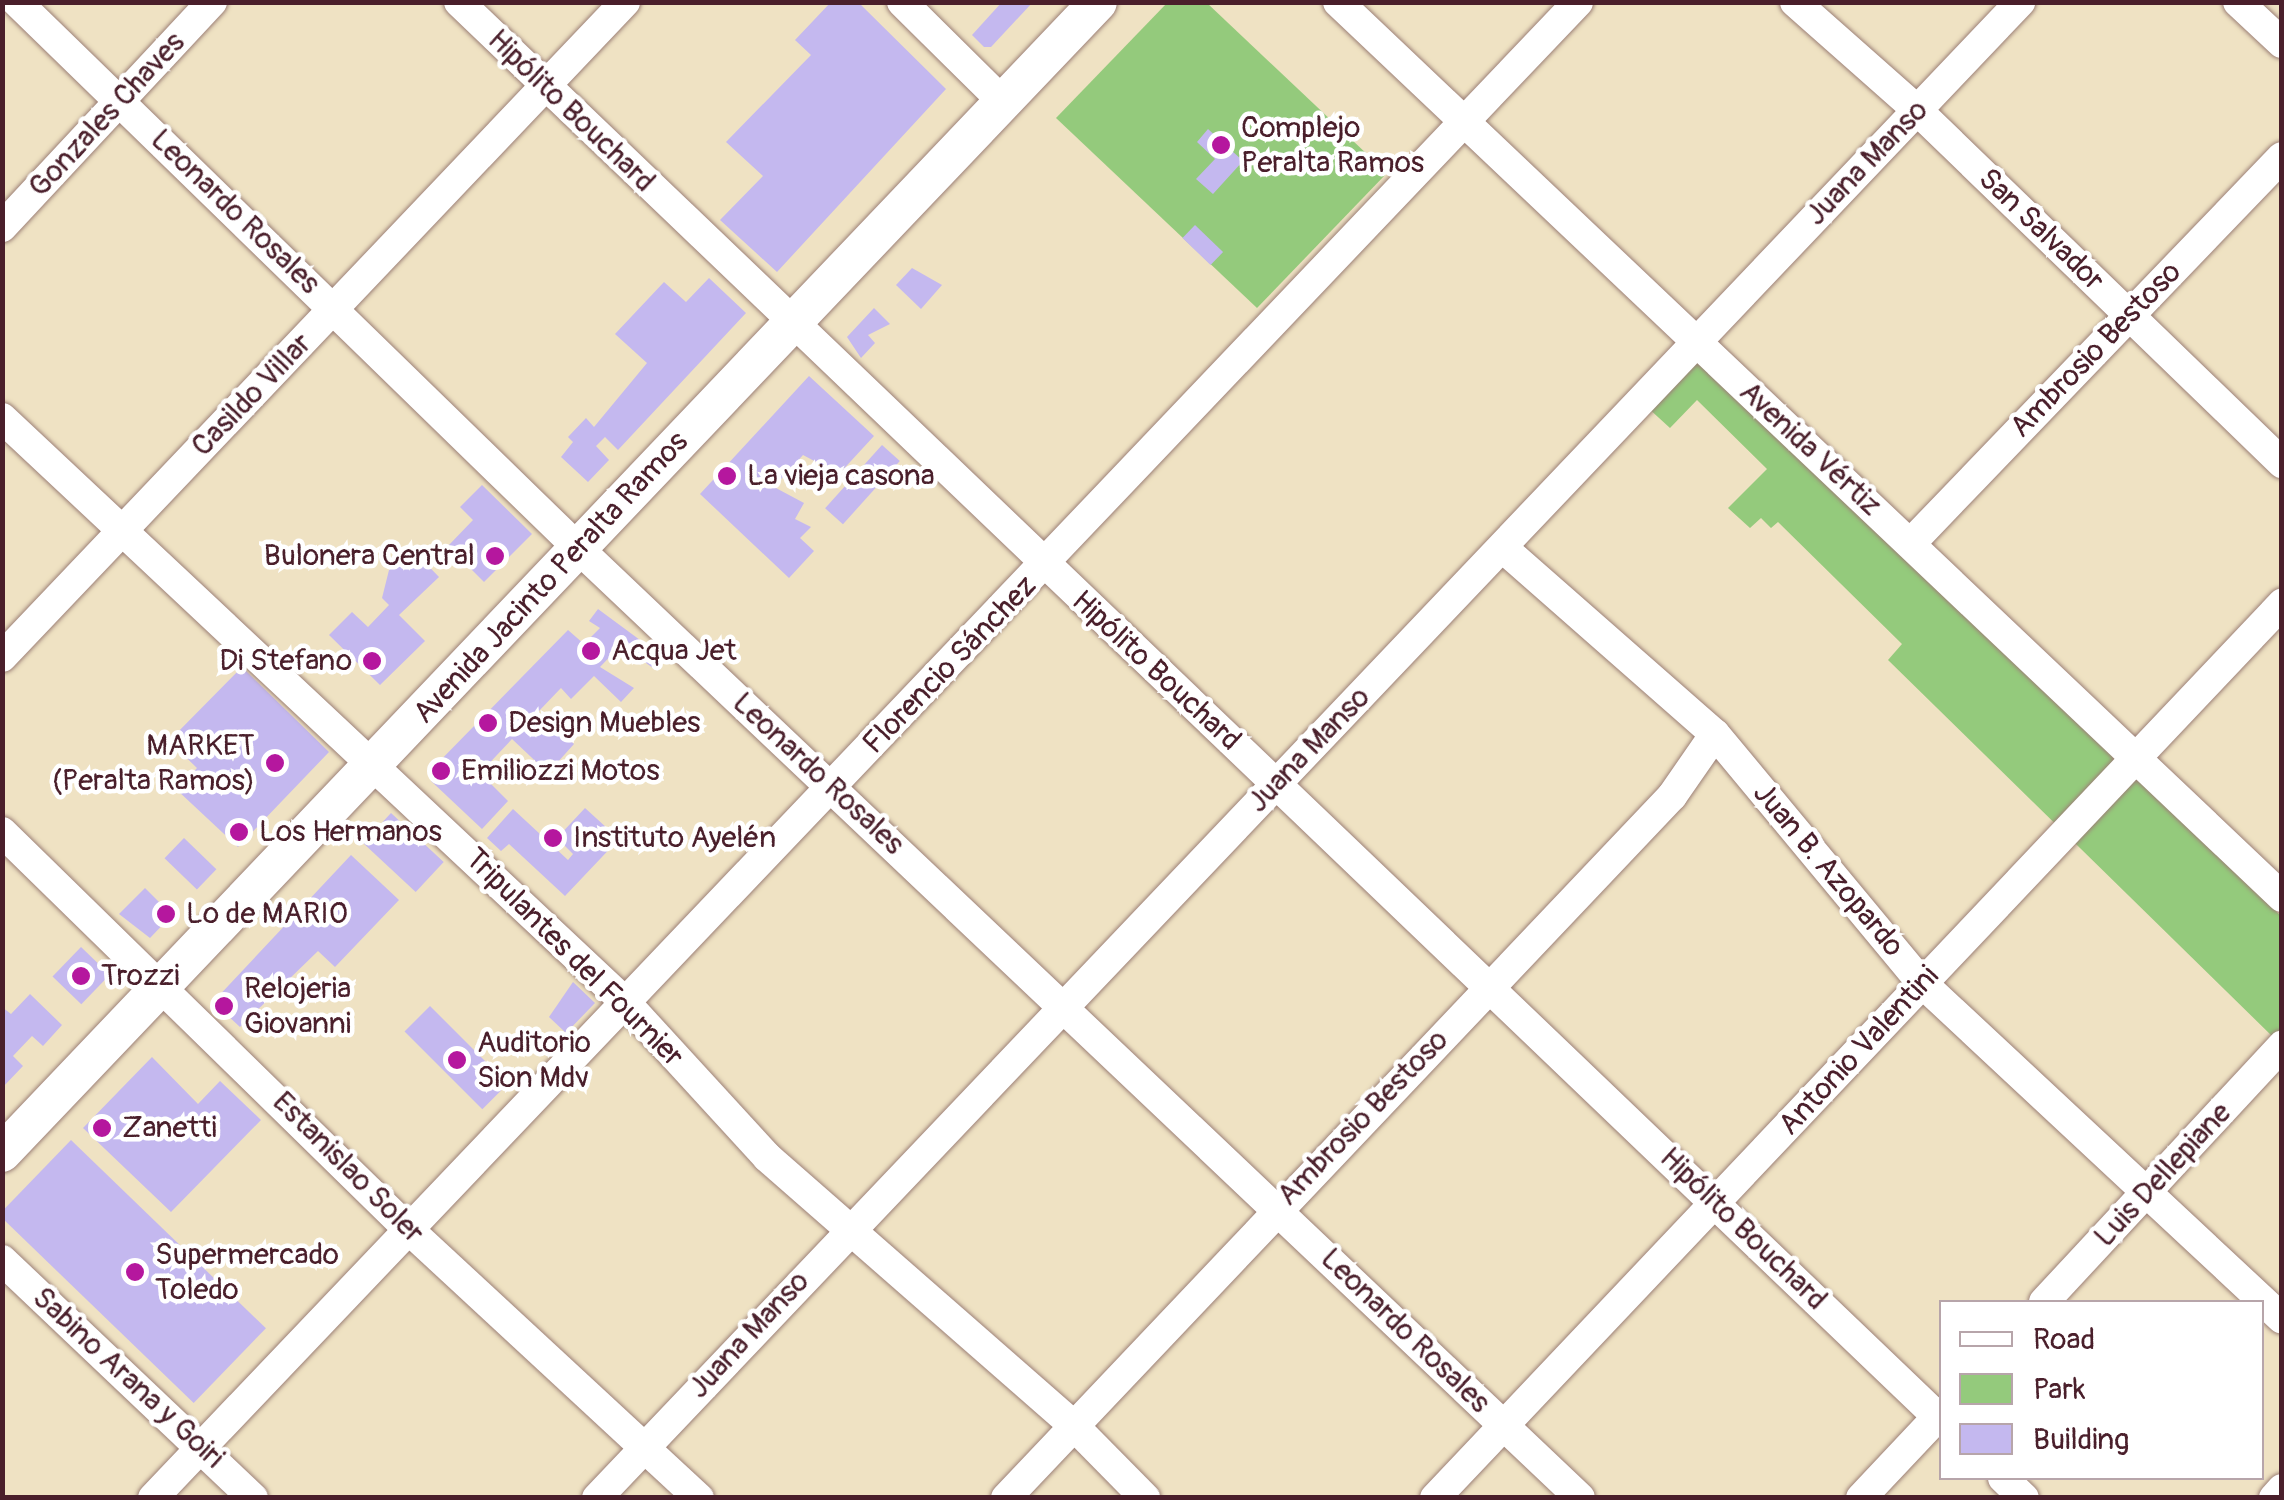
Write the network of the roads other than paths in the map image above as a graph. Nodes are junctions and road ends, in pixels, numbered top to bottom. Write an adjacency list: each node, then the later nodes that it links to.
1 (18, 2): 14 (street, Leonardo Rosales)
2 (212, 2): 14 (street, Gonzales Chaves)
3 (459, 2): 13 (street, Hipólito Bouchard)
4 (625, 2): 13 (street, Casildo Villar)
5 (902, 2): 15 (street)
6 (1098, 2): 15 (main road, Avenida Jacinto Peralta Ramos)
7 (1338, 2): 17 (street, Avenida Vértiz)
8 (1578, 2): 17 (street, Florencio Sánchez)
9 (1795, 2): 16 (street, San Salvador)
10 (2020, 2): 16 (street, Juana Manso)
11 (2238, 2): 12 (street)
12 (2282, 43)
13 (546, 87): 20 (street, Casildo Villar); 22 (street, Hipólito Bouchard)
14 (120, 100): 19 (street, Gonzales Chaves); 20 (street, Leonardo Rosales)
15 (1004, 102): 22 (main road, Avenida Jacinto Peralta Ramos)
16 (1918, 110): 21 (street, San Salvador); 23 (street, Juana Manso)
17 (1464, 123): 23 (street, Avenida Vértiz); 30 (street, Florencio Sánchez)
18 (2282, 157): 21 (street, Ambrosio Bestoso)
19 (2, 227)
20 (335, 308): 26 (street, Casildo Villar); 29 (street, Leonardo Rosales)
21 (2129, 316): 25 (street, San Salvador); 27 (street, Ambrosio Bestoso)
22 (792, 323): 29 (main road, Avenida Jacinto Peralta Ramos); 30 (street, Hipólito Bouchard)
23 (1697, 342): 27 (street, Avenida Vértiz); 28 (street, Juana Manso)
24 (2, 418): 26 (street, Tripulantes del Fournier)
25 (2282, 463)
26 (122, 532): 32 (street, Casildo Villar); 35 (street, Tripulantes del Fournier)
27 (1911, 543): 34 (street, Avenida Vértiz)
28 (1503, 548): 33 (street, Juan B. Azopardo); 36 (street, Juana Manso)
29 (579, 549): 35 (main road, Avenida Jacinto Peralta Ramos); 37 (street, Leonardo Rosales)
30 (1045, 567): 36 (street, Hipólito Bouchard); 37 (street, Florencio Sánchez)
31 (2282, 604): 34 (street, Antonio Valentini)
32 (2, 656)
33 (1715, 734): 40 (street, Juan B. Azopardo); 42 (street, Ambrosio Bestoso)
34 (2134, 756): 39 (street, Avenida Vértiz); 40 (street, Antonio Valentini)
35 (376, 763): 41 (main road, Avenida Jacinto Peralta Ramos); 43 (street, Tripulantes del Fournier)
36 (1276, 784): 42 (street, Hipólito Bouchard); 44 (street, Juana Manso)
37 (832, 786): 43 (street, Florencio Sánchez); 44 (street, Leonardo Rosales)
38 (2, 832): 41 (street, Estanislao Soler)
39 (2282, 897)
40 (1922, 983): 47 (street, Juan B. Azopardo); 48 (street, Antonio Valentini)
41 (163, 984): 46 (main road, Avenida Jacinto Peralta Ramos); 51 (street, Estanislao Soler)
42 (1490, 985): 48 (street, Hipólito Bouchard); 49 (street, Ambrosio Bestoso)
43 (626, 1002): 50 (street, Tripulantes del Fournier); 51 (street, Florencio Sánchez)
44 (1064, 1007): 49 (street, Leonardo Rosales); 50 (street, Juana Manso)
45 (2282, 1046): 47 (street, Luis Dellepiane)
46 (2, 1153)
47 (2147, 1192): 53 (street, Luis Dellepiane); 54 (street, Juan B. Azopardo)
48 (1716, 1204): 55 (street, Hipólito Bouchard); 57 (street, Antonio Valentini)
49 (1276, 1209): 57 (street, Leonardo Rosales); 58 (street, Ambrosio Bestoso)
50 (850, 1226): 58 (street, Tripulantes del Fournier); 59 (street, Juana Manso)
51 (407, 1228): 59 (street, Estanislao Soler); 60 (street, Florencio Sánchez)
52 (2, 1260): 60 (street, Sabino Arana y Goiri)
53 (2046, 1300)
54 (2261, 1300)
55 (1939, 1415)
56 (1939, 1417): 71 (street)
57 (1505, 1426): 69 (street, Antonio Valentini); 70 (street, Leonardo Rosales)
58 (1075, 1427): 67 (street, Ambrosio Bestoso); 68 (street, Tripulantes del Fournier)
59 (646, 1446): 65 (street, Juana Manso); 66 (street, Estanislao Soler)
60 (202, 1448): 63 (street, Florencio Sánchez); 64 (street, Sabino Arana y Goiri)
61 (2005, 1480): 72 (street)
62 (2282, 1489): 73 (street)
63 (153, 1498)
64 (254, 1498)
65 (596, 1498)
66 (699, 1498)
67 (1006, 1498)
68 (1145, 1498)
69 (1436, 1498)
70 (1580, 1498)
71 (1860, 1498)
72 (2024, 1498)
73 (2274, 1498)

